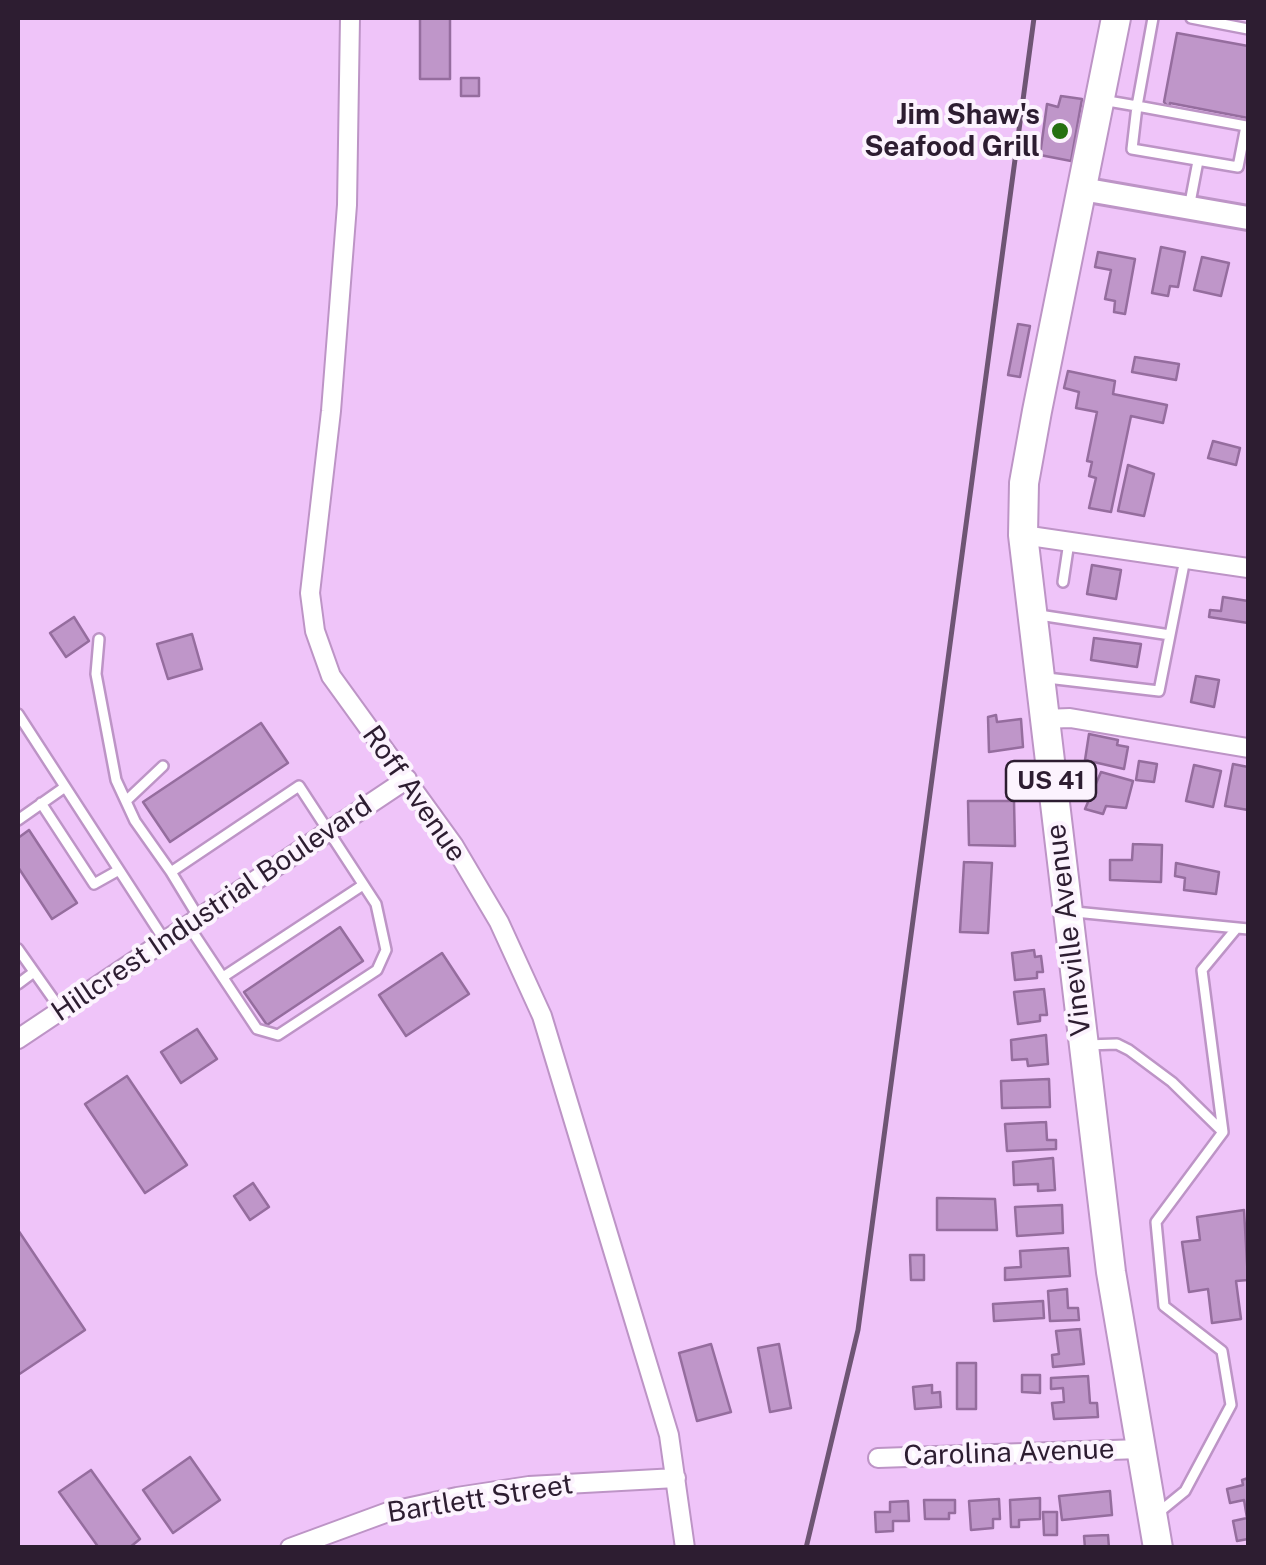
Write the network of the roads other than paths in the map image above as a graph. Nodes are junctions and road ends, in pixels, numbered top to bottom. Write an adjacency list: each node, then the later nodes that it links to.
1 (350, 18): 25 (street, Roff Avenue)
2 (1116, 18): 6 (main road, Vineville Avenue / US 41)
3 (1153, 18): 7 (lane)
4 (1191, 18): 5 (lane)
5 (1248, 29)
6 (1100, 100): 7 (lane); 9 (main road, Vineville Avenue / US 41)
7 (1137, 106): 8 (lane); 8 (lane)
8 (1198, 161): 10 (lane)
9 (1082, 189): 10 (street); 12 (main road, Vineville Avenue / US 41)
10 (1190, 208): 11 (street)
11 (1248, 218)
12 (1023, 535): 13 (street); 17 (main road, Vineville Avenue / US 41)
13 (1069, 542): 14 (street); 16 (lane)
14 (1185, 559): 15 (street); 18 (lane)
15 (1248, 568)
16 (1063, 582)
17 (1032, 614): 18 (lane); 20 (main road, Vineville Avenue / US 41)
18 (1170, 635): 20 (lane)
19 (99, 639): 27 (lane)
20 (1039, 678): 22 (main road, Vineville Avenue / US 41)
21 (18, 714): 26 (lane)
22 (1044, 719): 23 (street); 34 (main road, Vineville Avenue / US 41)
23 (1248, 748)
24 (163, 766): 27 (lane)
25 (408, 779): 30 (street, Hillcrest Industrial Boulevard); 49 (street, Roff Avenue)
26 (65, 787): 28 (lane); 31 (lane)
27 (126, 801): 32 (lane)
28 (42, 803): 29 (lane); 31 (lane)
29 (18, 820)
30 (329, 832): 32 (lane); 33 (lane); 35 (street, Hillcrest Industrial Boulevard)
31 (118, 870): 38 (lane)
32 (170, 872): 35 (lane)
33 (363, 884): 41 (lane); 41 (lane)
34 (1067, 912): 36 (lane); 45 (main road, Vineville Avenue / US 41)
35 (194, 922): 38 (street, Hillcrest Industrial Boulevard); 41 (lane)
36 (1236, 929): 37 (lane); 46 (lane)
37 (1248, 930)
38 (165, 941): 43 (street, Hillcrest Industrial Boulevard)
39 (18, 948): 40 (lane)
40 (34, 972): 42 (lane); 43 (lane)
41 (223, 977)
42 (18, 984)
43 (61, 1010): 44 (street, Hillcrest Industrial Boulevard)
44 (18, 1039)
45 (1083, 1045): 46 (lane); 47 (main road, Vineville Avenue / US 41)
46 (1222, 1132): 50 (lane)
47 (1140, 1449): 48 (street, Carolina Avenue); 50 (main road, Vineville Avenue / US 41)
48 (878, 1458)
49 (676, 1478): 51 (street, Bartlett Street); 52 (street, Roff Avenue)
50 (1152, 1518): 53 (main road, Vineville Avenue / US 41)
51 (290, 1548)
52 (685, 1548)
53 (1158, 1548)

